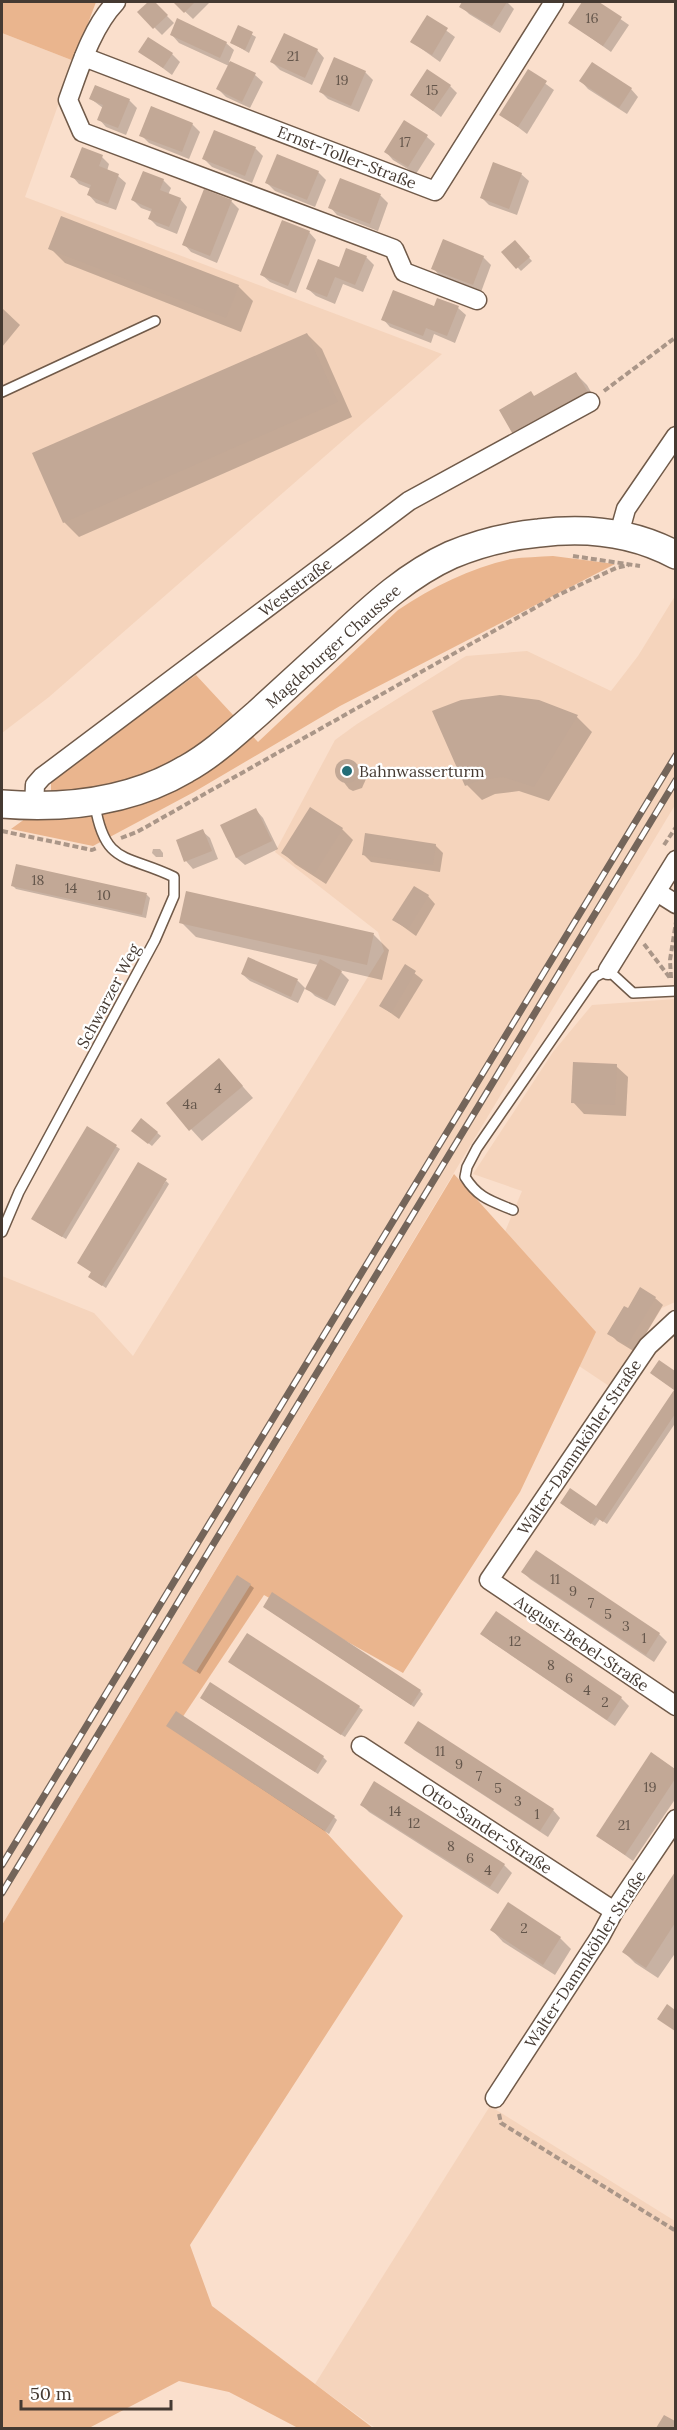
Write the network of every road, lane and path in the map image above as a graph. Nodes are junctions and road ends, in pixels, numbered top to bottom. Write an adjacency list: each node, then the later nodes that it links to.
1 (116, 2): 3 (street)
2 (554, 2): 3 (street, Ernst-Toller-Straße)
3 (84, 57): 4 (street)
4 (477, 300)
5 (155, 321): 7 (lane)
6 (675, 337): 8 (path)
7 (2, 392)
8 (590, 402): 15 (street, Weststraße)
9 (675, 436): 10 (street)
10 (619, 534): 12 (main road, Magdeburger Chaussee); 13 (main road, Magdeburger Chaussee)
11 (569, 555): 17 (path)
12 (675, 555)
13 (94, 801): 15 (main road, Magdeburger Chaussee); 17 (lane)
14 (2, 804): 15 (main road, Magdeburger Chaussee)
15 (34, 806)
16 (2, 831): 17 (path)
17 (107, 844): 28 (lane, Schwarzer Weg)
18 (675, 860): 19 (street)
19 (657, 892): 20 (street); 22 (street)
20 (675, 904)
21 (675, 922): 24 (path)
22 (631, 934): 23 (street); 24 (path)
23 (608, 970): 26 (lane); 27 (lane)
24 (671, 979): 25 (path)
25 (675, 986)
26 (675, 991)
27 (513, 1210)
28 (2, 1232)
29 (675, 1320): 30 (street, Walter-Dammköhler Straße)
30 (489, 1580): 31 (street, August-Bebel-Straße)
31 (675, 1706)
32 (361, 1746): 34 (street, Otto-Sander-Straße)
33 (675, 1819): 34 (street, Walter-Dammköhler Straße)
34 (614, 1911): 35 (street, Walter-Dammköhler Straße)
35 (495, 2098): 36 (path)
36 (675, 2231)

